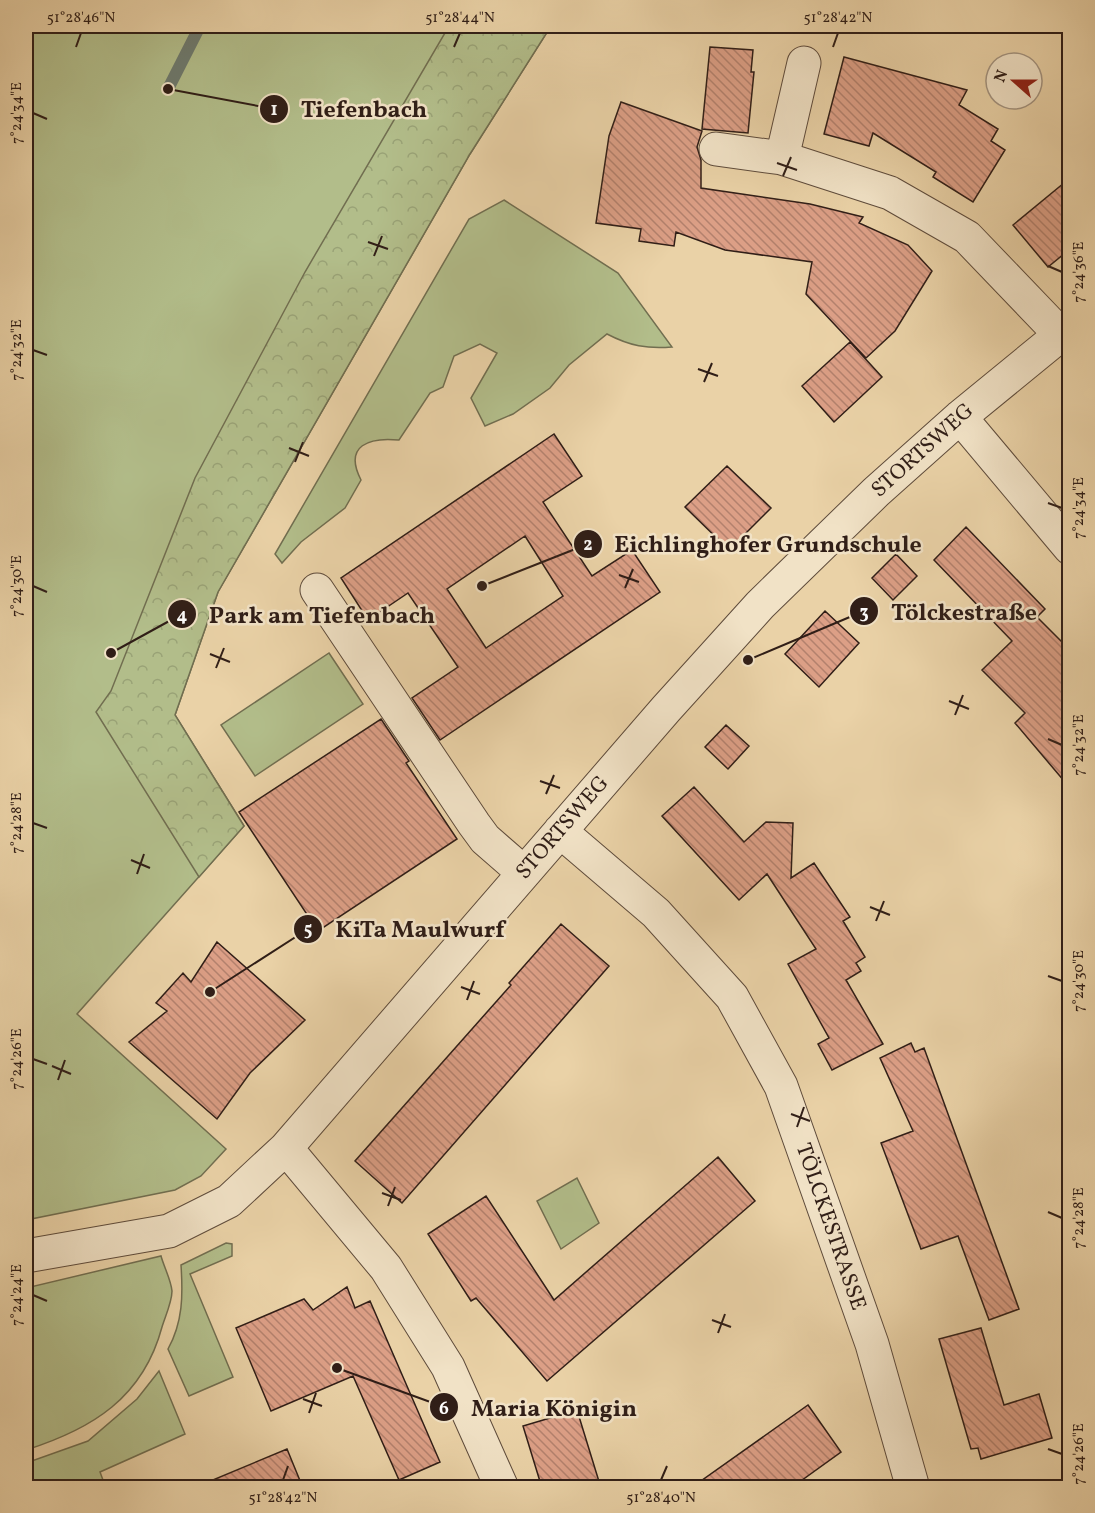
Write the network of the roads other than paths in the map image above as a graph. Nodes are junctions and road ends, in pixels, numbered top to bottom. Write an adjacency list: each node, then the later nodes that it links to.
1 (804, 63): 3 (street)
2 (716, 149): 3 (street)
3 (782, 159): 4 (street)
4 (1065, 330): 5 (street, STORTSWEG)
5 (960, 417): 6 (street); 8 (street, STORTSWEG)
6 (1070, 548)
7 (317, 590): 9 (street)
8 (560, 831): 9 (street, STORTSWEG); 13 (street, TÖLCKESTRASSE)
9 (524, 873): 10 (street, STORTSWEG)
10 (286, 1148): 11 (street, STORTSWEG); 12 (street)
11 (26, 1256)
12 (502, 1488)
13 (914, 1488)

